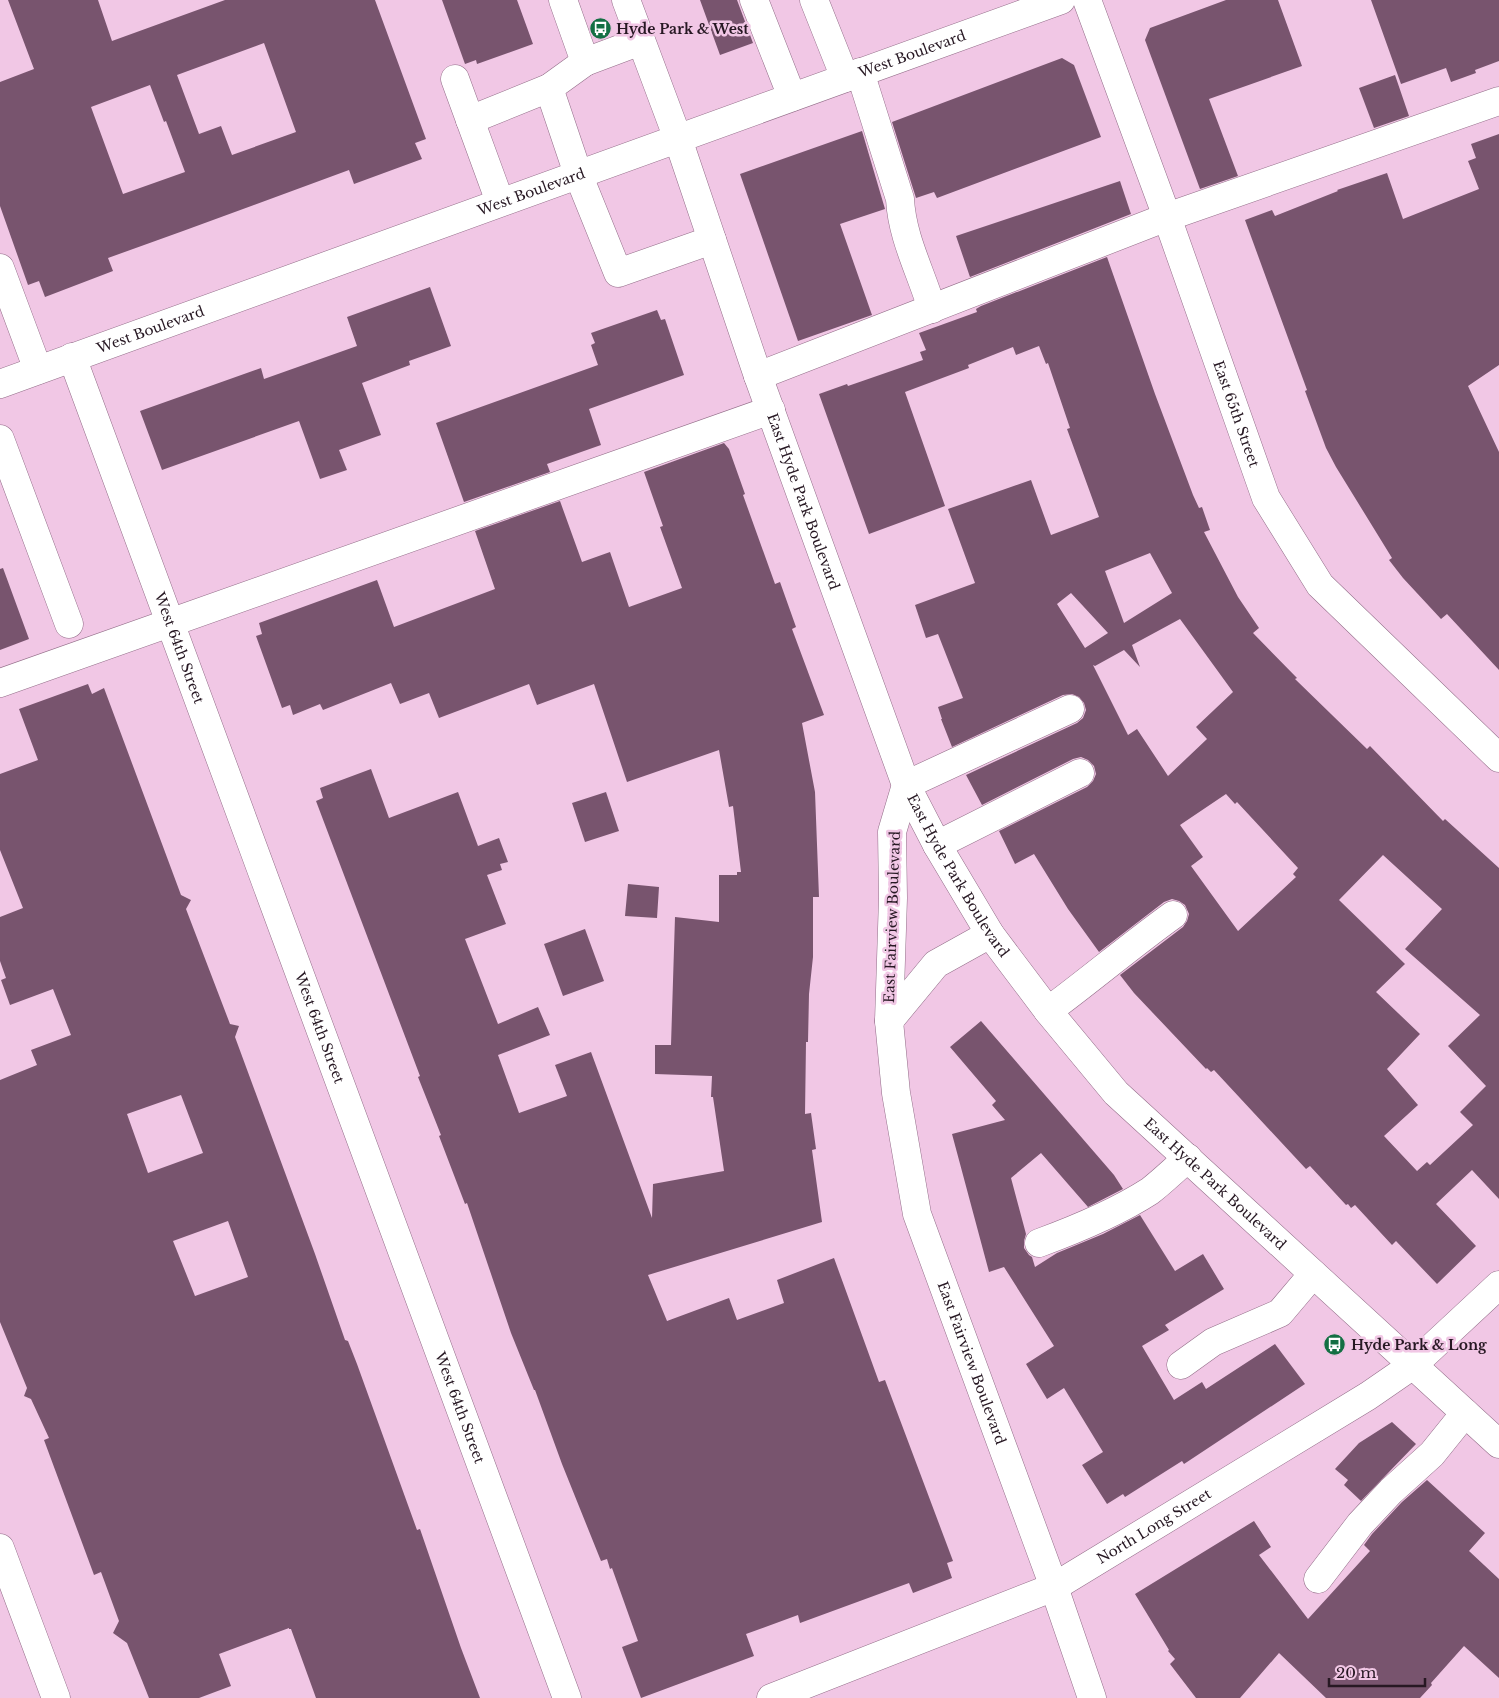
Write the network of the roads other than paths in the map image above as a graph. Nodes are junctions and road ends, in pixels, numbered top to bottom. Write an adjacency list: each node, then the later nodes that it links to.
1 (563, 0): 8 (street)
2 (626, 0): 7 (street, East Hyde Park Boulevard)
3 (754, 0): 12 (street)
4 (814, 0): 9 (street)
5 (1061, 0): 9 (street, West Boulevard)
6 (1088, 0): 18 (street, East 65th Street)
7 (641, 41): 8 (street); 15 (street, East Hyde Park Boulevard)
8 (585, 62): 11 (street)
9 (852, 75): 12 (street, West Boulevard); 21 (street)
10 (456, 79): 14 (street)
11 (550, 88): 14 (street); 16 (street)
12 (792, 97): 15 (street, West Boulevard)
13 (1499, 101): 18 (street)
14 (470, 120): 17 (street)
15 (678, 139): 16 (street, West Boulevard); 19 (street, East Hyde Park Boulevard)
16 (578, 174): 17 (street, West Boulevard); 19 (street)
17 (500, 202): 22 (street, West Boulevard)
18 (1167, 217): 21 (street); 32 (street, East 65th Street)
19 (712, 240): 24 (street, East Hyde Park Boulevard)
20 (0, 268): 23 (street)
21 (932, 309): 24 (street)
22 (72, 357): 23 (street, West Boulevard); 28 (street, West 64th Street)
23 (38, 370): 25 (street, West Boulevard)
24 (758, 376): 26 (street, East Hyde Park Boulevard)
25 (0, 384)
26 (770, 410): 28 (street); 34 (street, East Hyde Park Boulevard)
27 (0, 439): 29 (street)
28 (171, 623): 30 (street); 52 (street, West 64th Street)
29 (69, 624)
30 (0, 683)
31 (1070, 709): 34 (street)
32 (1499, 758)
33 (1080, 773): 35 (street)
34 (906, 784): 35 (street, East Hyde Park Boulevard); 39 (street, East Fairview Boulevard)
35 (937, 845): 37 (street, East Hyde Park Boulevard)
36 (1173, 915): 38 (street)
37 (990, 934): 38 (street, East Hyde Park Boulevard); 39 (street, East Fairview Boulevard)
38 (1048, 1011): 40 (street, East Hyde Park Boulevard)
39 (889, 1021): 50 (street, East Fairview Boulevard)
40 (1188, 1158): 41 (street); 42 (street, East Hyde Park Boulevard)
41 (1038, 1243)
42 (1313, 1274): 44 (street); 45 (street, East Hyde Park Boulevard)
43 (1499, 1285): 45 (street, North Long Street)
44 (1181, 1364)
45 (1413, 1365): 46 (street, East Hyde Park Boulevard); 50 (street, North Long Street)
46 (1465, 1413): 47 (street, East Hyde Park Boulevard); 49 (street)
47 (1499, 1444)
48 (0, 1548): 51 (street)
49 (1318, 1579)
50 (1054, 1587): 53 (street, North Long Street); 54 (street, East Fairview Boulevard)
51 (56, 1698)
52 (567, 1698)
53 (771, 1698)
54 (1092, 1698)

